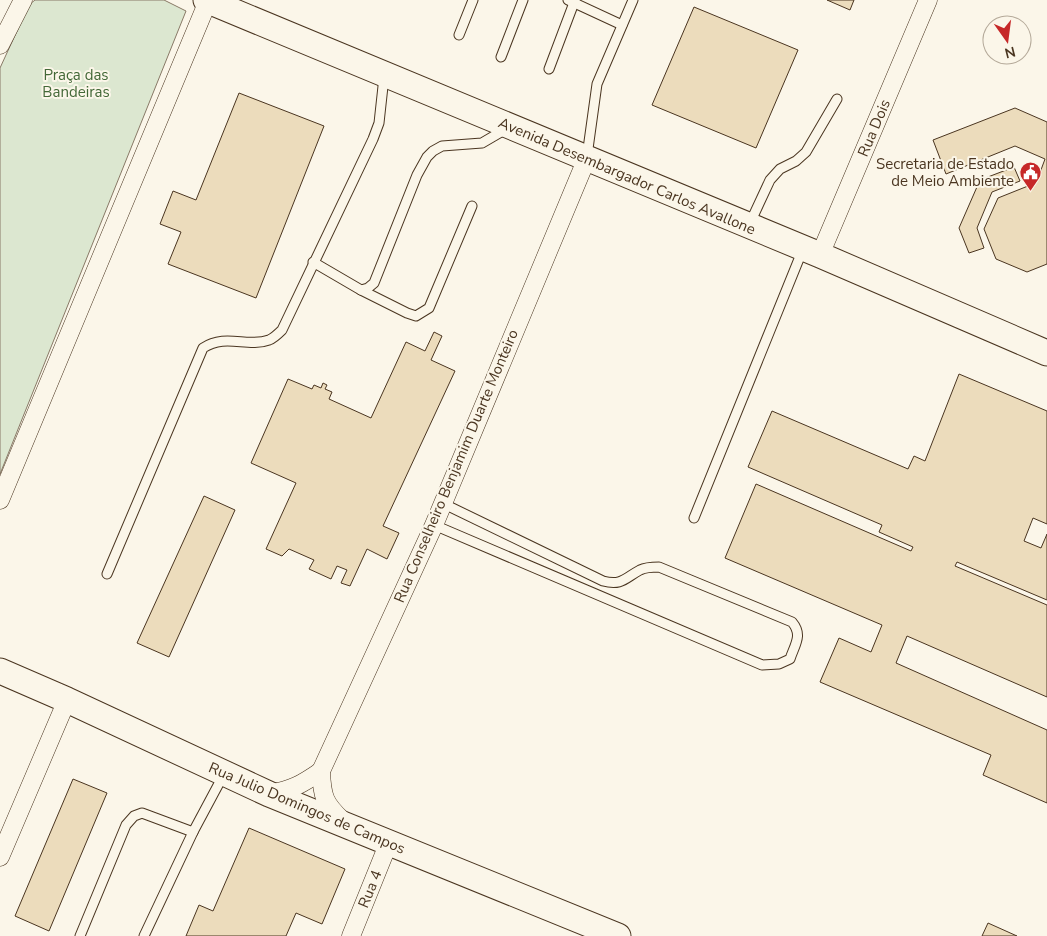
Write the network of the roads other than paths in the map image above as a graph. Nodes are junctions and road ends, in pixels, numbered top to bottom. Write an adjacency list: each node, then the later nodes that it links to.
1 (23, 0): 10 (street)
2 (207, 0): 13 (street, Avenida Desembargador Carlos Avallone); 23 (street)
3 (473, 0): 9 (lane)
4 (523, 0): 11 (lane)
5 (634, 0): 8 (lane)
6 (928, 0): 19 (street, Rua Dois)
7 (572, 1): 8 (lane); 12 (lane)
8 (622, 25): 16 (lane)
9 (459, 35)
10 (0, 45)
11 (500, 57)
12 (549, 69)
13 (384, 74): 15 (street, Avenida Desembargador Carlos Avallone); 20 (lane)
14 (837, 99): 18 (lane)
15 (510, 127): 16 (street, Avenida Desembargador Carlos Avallone); 21 (lane)
16 (587, 158): 18 (street, Avenida Desembargador Carlos Avallone); 24 (street, Rua Conselheiro Benjamim Duarte Monteiro)
17 (472, 206): 21 (lane)
18 (749, 226): 19 (street, Avenida Desembargador Carlos Avallone)
19 (812, 252): 22 (street, Avenida Desembargador Carlos Avallone); 25 (lane)
20 (313, 262): 21 (lane); 27 (lane)
21 (361, 290)
22 (1047, 353)
23 (0, 500)
24 (442, 503): 26 (street, Rua Conselheiro Benjamim Duarte Monteiro); 26 (lane)
25 (694, 518)
26 (434, 525): 30 (street, Rua Conselheiro Benjamim Duarte Monteiro)
27 (108, 574)
28 (0, 671): 29 (street, Rua Julio Domingos de Campos)
29 (67, 700): 31 (street, Rua Julio Domingos de Campos); 36 (street)
30 (321, 771): 32 (street, Rua Conselheiro Benjamim Duarte Monteiro); 33 (street, Rua Conselheiro Benjamim Duarte Monteiro)
31 (224, 774): 32 (street, Rua Julio Domingos de Campos); 34 (lane)
32 (269, 794): 33 (street, Rua Julio Domingos de Campos)
33 (345, 824): 35 (street, Rua Julio Domingos de Campos)
34 (193, 832): 37 (lane); 38 (lane)
35 (389, 842): 39 (street, Rua 4); 40 (street, Rua Julio Domingos de Campos)
36 (0, 857)
37 (80, 936)
38 (144, 936)
39 (351, 936)
40 (618, 936)

